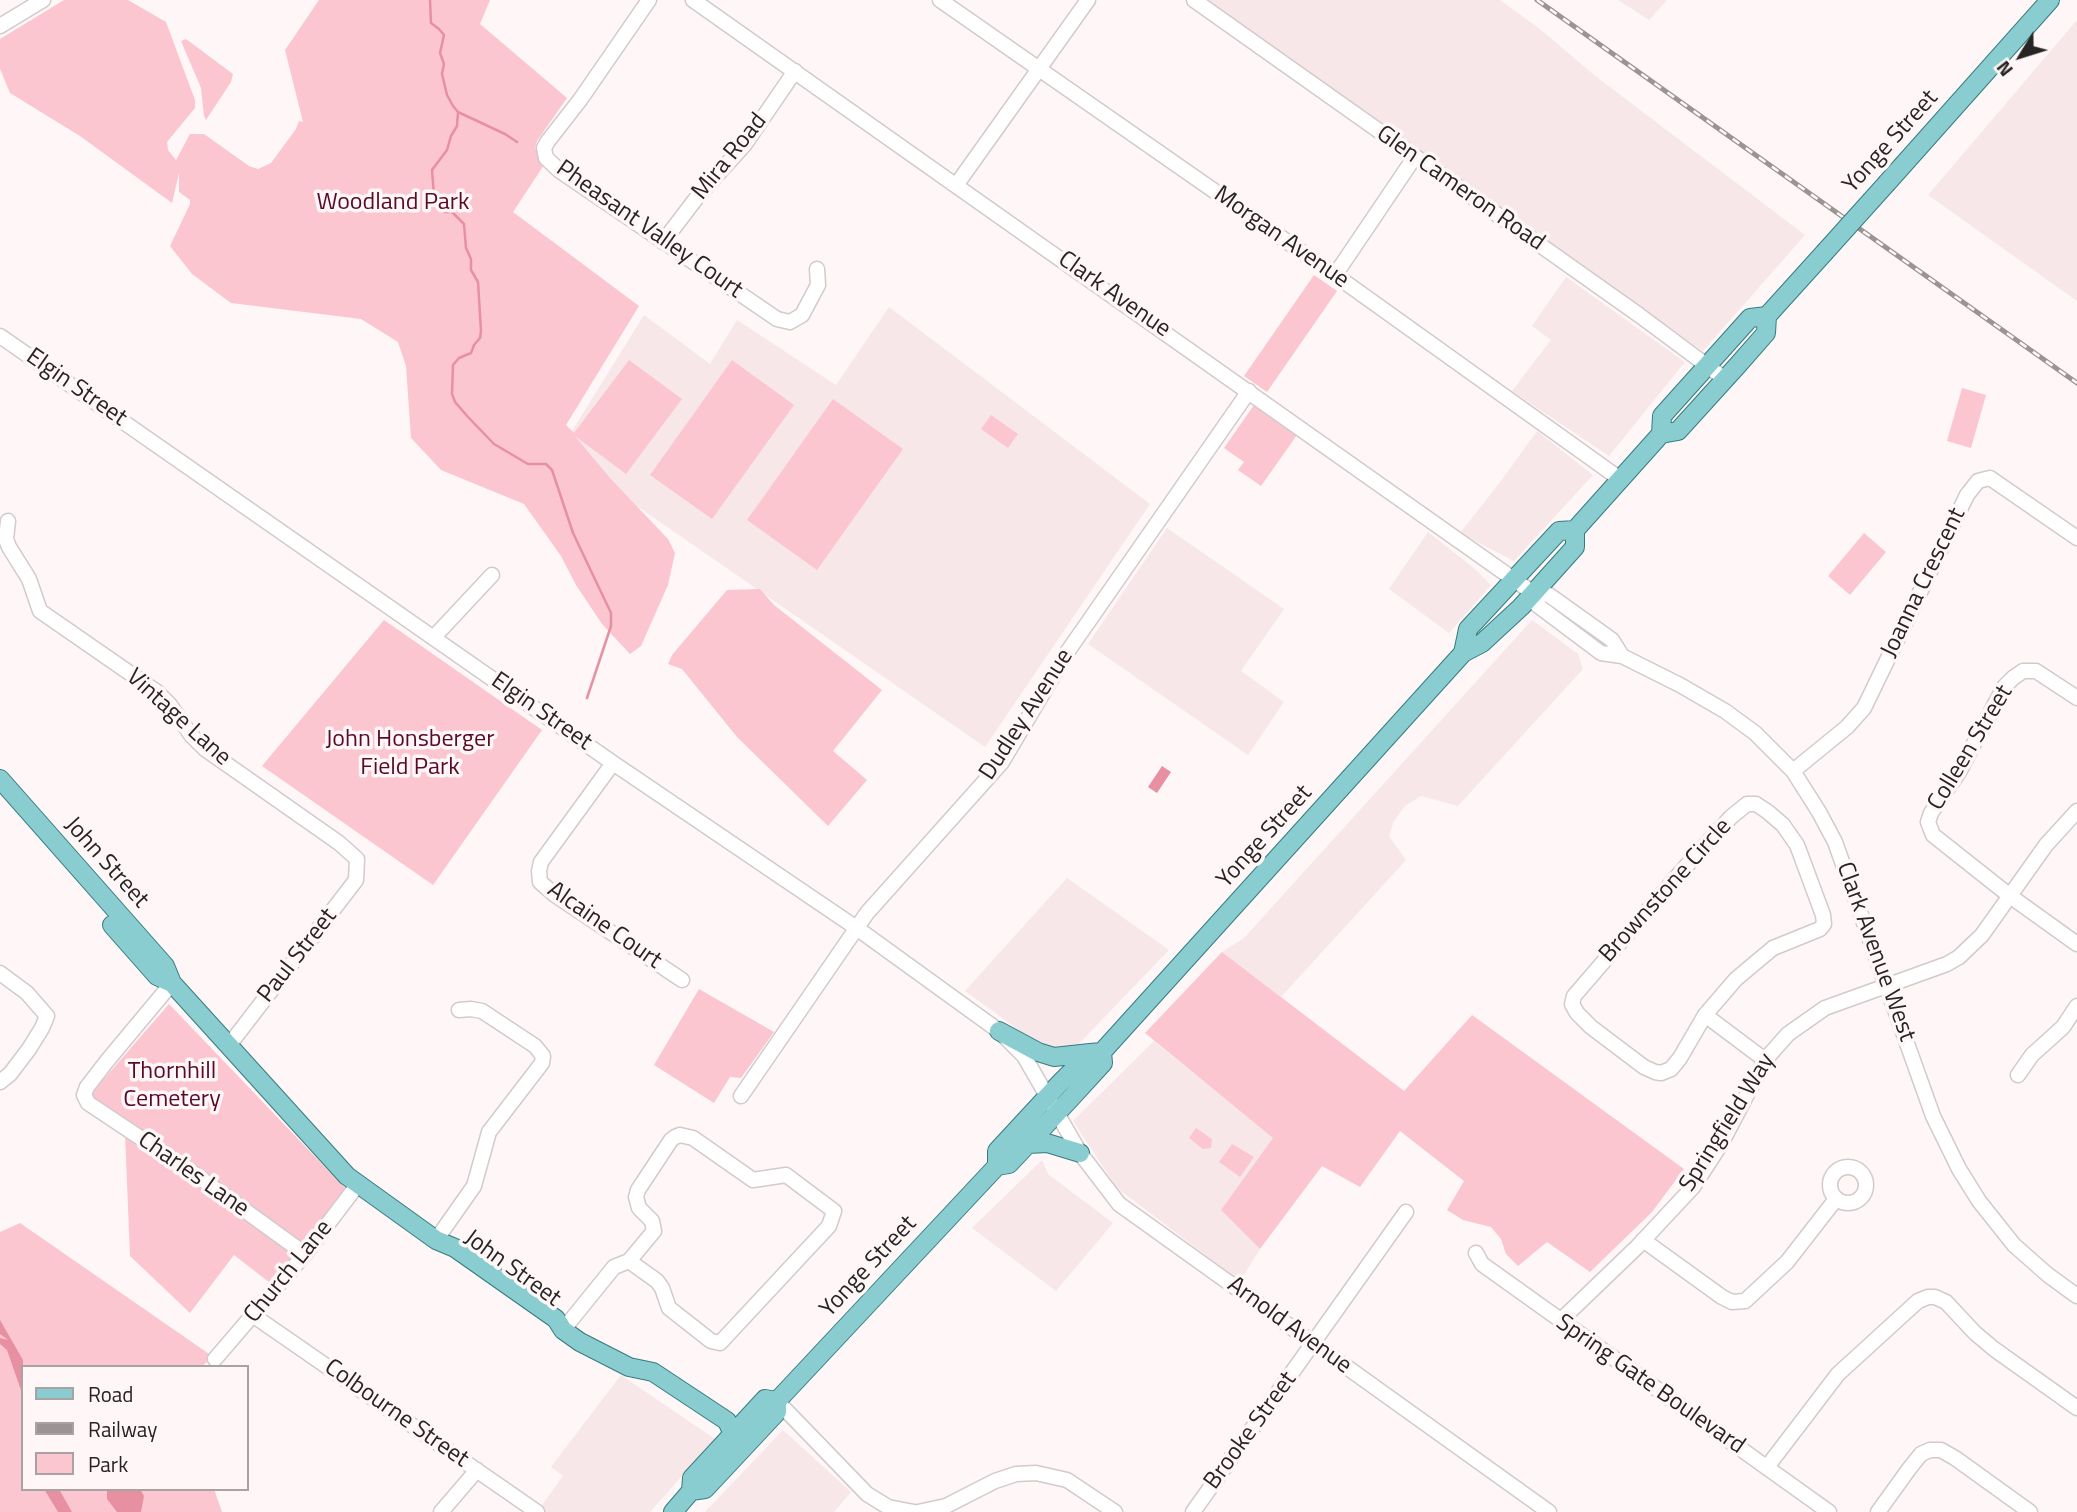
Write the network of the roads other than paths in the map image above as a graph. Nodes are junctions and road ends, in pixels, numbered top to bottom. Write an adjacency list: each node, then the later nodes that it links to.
1 (43, 0): 8 (street)
2 (649, 0): 13 (street, Pheasant Valley Court)
3 (694, 0): 10 (street, Clark Avenue)
4 (940, 0): 9 (street, Morgan Avenue)
5 (1088, 0): 9 (street)
6 (1194, 0): 11 (street, Glen Cameron Road)
7 (2050, 0): 16 (main road, Yonge Street, bridge)
8 (0, 26)
9 (1040, 69): 12 (street); 15 (street, Morgan Avenue)
10 (795, 71): 12 (street, Clark Avenue); 13 (street, Mira Road)
11 (1414, 158): 15 (street); 18 (street, Glen Cameron Road)
12 (957, 184): 20 (street, Clark Avenue)
13 (663, 242): 14 (street, Pheasant Valley Court)
14 (817, 269)
15 (1335, 275): 22 (street, Morgan Avenue)
16 (1767, 316): 18 (main road, Yonge Street); 19 (main road, Yonge Street)
17 (0, 336): 29 (street, Elgin Street)
18 (1707, 366): 19 (street, Glen Cameron Road); 21 (main road, Yonge Street)
19 (1725, 379): 21 (main road, Yonge Street)
20 (1249, 391): 27 (street, Clark Avenue); 38 (street, Dudley Avenue)
21 (1661, 434): 22 (main road, Yonge Street)
22 (1620, 479): 24 (main road, Yonge Street)
23 (8, 520): 36 (street, Vintage Lane)
24 (1575, 530): 27 (main road, Yonge Street); 28 (main road, Yonge Street)
25 (2077, 538): 33 (street, Joanna Crescent)
26 (492, 575): 29 (street)
27 (1515, 580): 28 (street, Clark Avenue); 30 (main road, Yonge Street)
28 (1533, 593): 30 (main road, Yonge Street); 33 (street, Clark Avenue West)
29 (434, 637): 32 (street, Elgin Street)
30 (1463, 653): 49 (main road, Yonge Street)
31 (2077, 698): 37 (street, Colleen Street)
32 (613, 762): 38 (street, Elgin Street); 41 (street, Alcaine Court)
33 (1793, 771): 43 (street, Clark Avenue West)
34 (1, 787): 42 (main road, John Street)
35 (2077, 811): 37 (street, Springfield Way)
36 (358, 863): 48 (street, Paul Street)
37 (2010, 896): 39 (street); 43 (street, Springfield Way)
38 (858, 929): 47 (street, Elgin Street); 53 (street, Dudley Avenue)
39 (2077, 944)
40 (0, 973): 52 (street)
41 (682, 980)
42 (172, 983): 48 (main road, John Street); 65 (street, Charles Lane)
43 (1887, 985): 50 (street, Springfield Way); 67 (street, Clark Avenue West)
44 (2077, 1006): 51 (street)
45 (459, 1010): 62 (street)
46 (1705, 1015): 46 (street, Brownstone Circle); 50 (street)
47 (999, 1031): 49 (main road); 54 (street, Elgin Street)
48 (230, 1044): 59 (main road, John Street)
49 (1096, 1052): 54 (main road, Yonge Street); 55 (main road, Yonge Street)
50 (1765, 1060): 63 (street, Springfield Way)
51 (2018, 1074)
52 (0, 1082)
53 (741, 1096)
54 (1047, 1096): 55 (street, Elgin Street); 58 (main road, Yonge Street)
55 (1056, 1113): 56 (main road, Yonge Street); 57 (street, Arnold Avenue)
56 (1028, 1144): 57 (main road); 58 (main road, Yonge Street)
57 (1080, 1153): 71 (street, Arnold Avenue)
58 (997, 1166): 73 (main road, Yonge Street)
59 (359, 1183): 62 (main road, John Street); 65 (street, Church Lane)
60 (1836, 1199): 63 (street)
61 (1406, 1212): 71 (street, Brooke Street)
62 (436, 1240): 70 (main road, John Street)
63 (1643, 1240): 69 (street, Springfield Way)
64 (1476, 1253): 69 (street, Spring Gate Boulevard)
65 (305, 1254): 68 (street, Church Lane)
66 (629, 1261): 66 (street); 70 (street)
67 (2077, 1296)
68 (254, 1316): 72 (street, Church Lane); 77 (street, Colbourne Street)
69 (1560, 1321): 76 (street, Spring Gate Boulevard)
70 (564, 1329): 75 (main road, John Street)
71 (1314, 1345): 84 (street, Brooke Street); 85 (street, Arnold Avenue)
72 (215, 1360)
73 (776, 1401): 75 (main road, Yonge Street); 82 (street)
74 (2077, 1409): 76 (street)
75 (740, 1440): 81 (main road, Yonge Street)
76 (1767, 1468): 86 (street, Spring Gate Boulevard)
77 (477, 1470): 79 (street); 80 (street, Colbourne Street)
78 (947, 1509): 82 (street); 83 (street)
79 (441, 1512)
80 (537, 1512)
81 (673, 1512)
82 (916, 1512)
83 (1115, 1512)
84 (1193, 1512)
85 (1549, 1512)
86 (1829, 1512)
87 (1878, 1512): 88 (street)
88 (2029, 1512)

